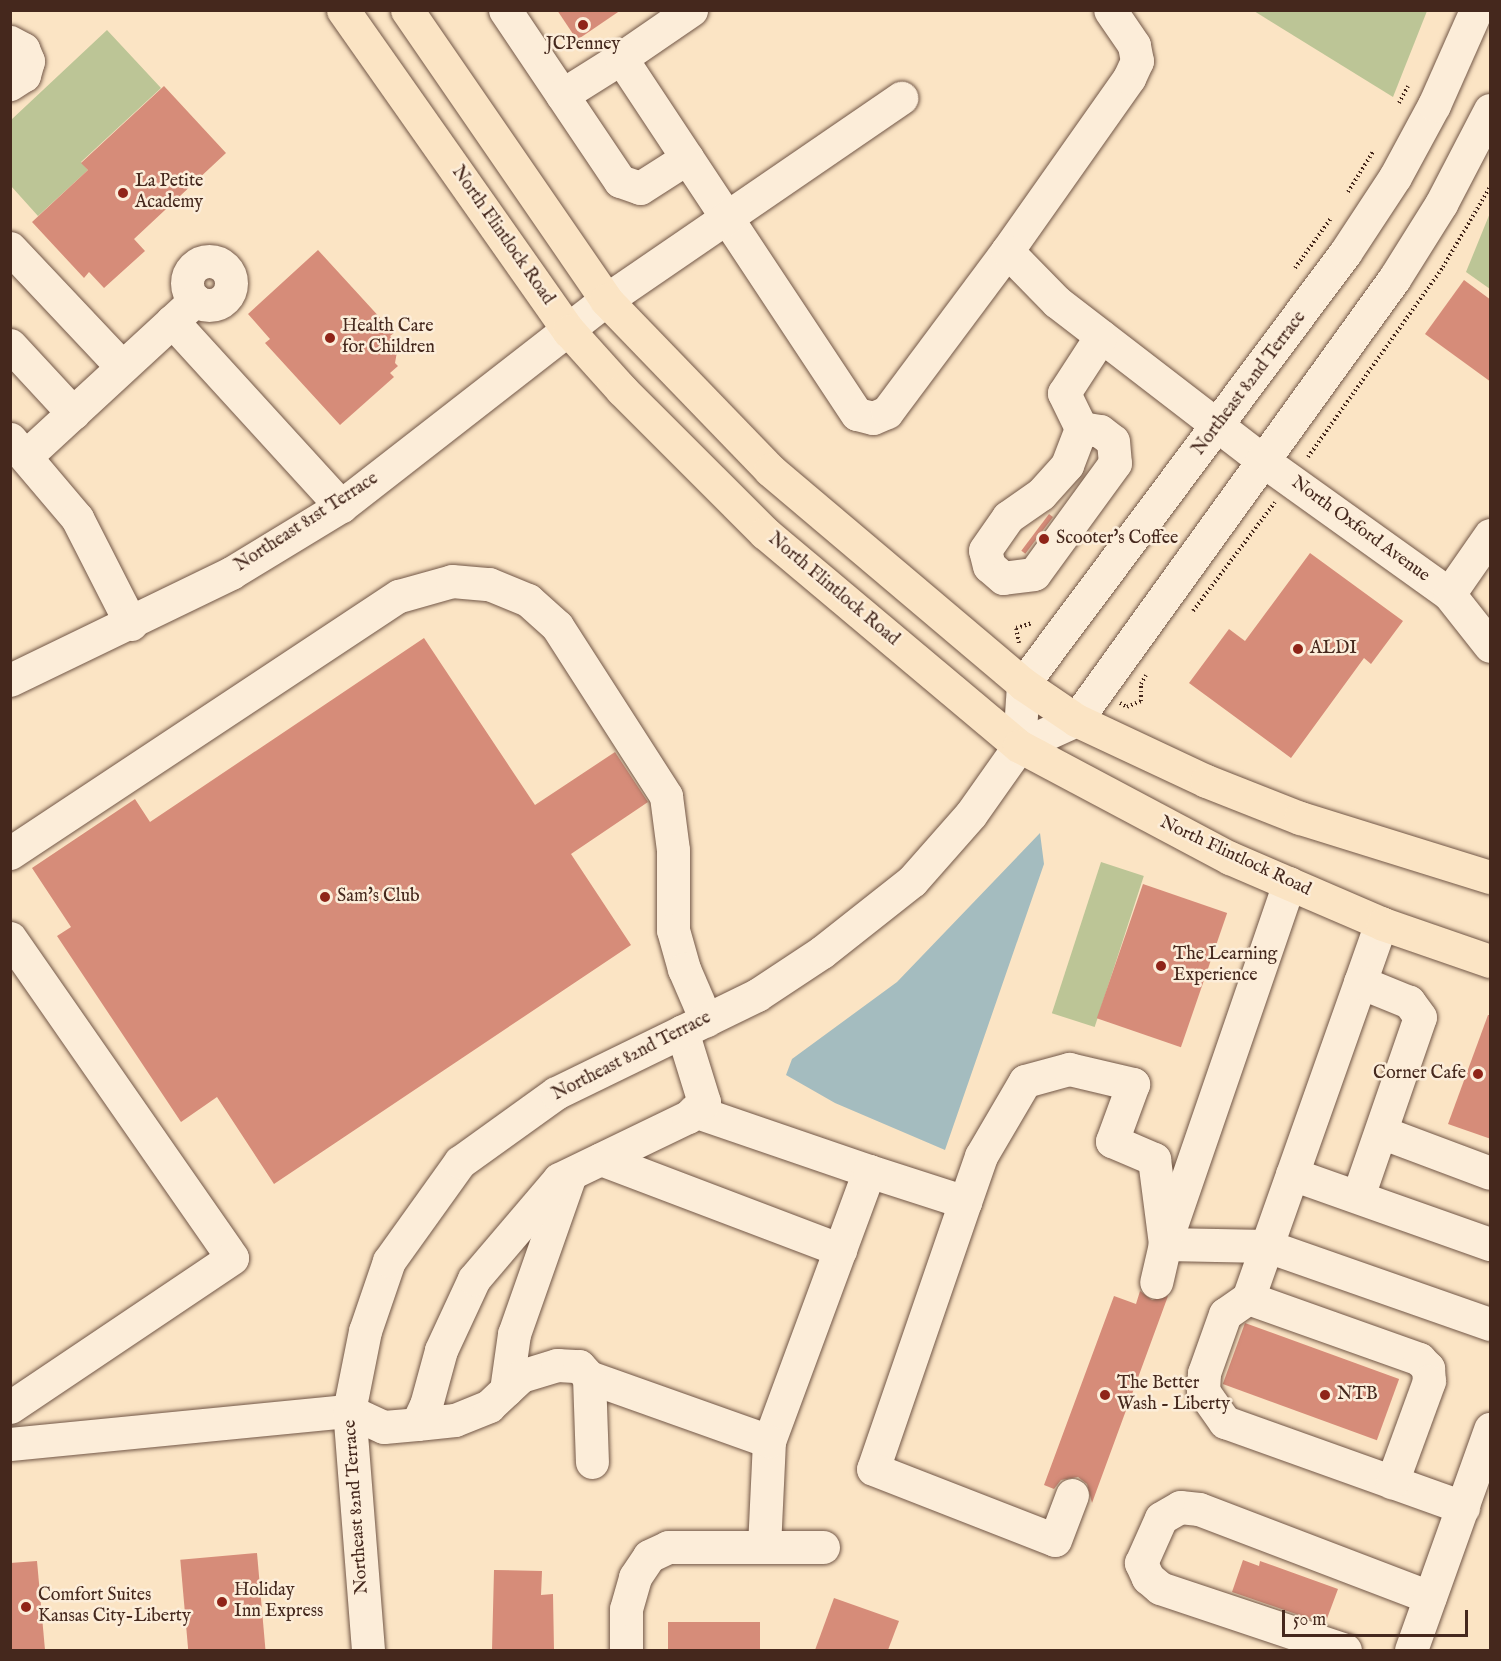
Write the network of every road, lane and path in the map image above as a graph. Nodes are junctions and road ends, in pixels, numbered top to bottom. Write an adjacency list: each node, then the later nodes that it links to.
1 (343, 10): 18 (main road, North Flintlock Road)
2 (407, 10): 17 (main road)
3 (505, 10): 10 (street)
4 (691, 10): 8 (street)
5 (1110, 10): 16 (street)
6 (1476, 10): 23 (street, Northeast 82nd Terrace)
7 (10, 42): 9 (street)
8 (621, 58): 10 (street); 13 (street)
9 (10, 84)
10 (562, 94): 13 (street)
11 (902, 98): 14 (street, Northeast 81st Terrace)
12 (1491, 110): 26 (street)
13 (687, 158): 14 (street)
14 (727, 218): 16 (street); 17 (street, Northeast 81st Terrace)
15 (10, 248): 21 (street)
16 (1007, 251): 19 (street, North Oxford Avenue)
17 (606, 300): 18 (street, Northeast 81st Terrace); 33 (main road)
18 (569, 331): 27 (street, Northeast 81st Terrace); 35 (main road, North Flintlock Road)
19 (1101, 336): 23 (street, North Oxford Avenue); 24 (street)
20 (10, 345): 22 (street)
21 (122, 367): 22 (street); 27 (street)
22 (73, 413): 25 (street)
23 (1219, 425): 26 (street, North Oxford Avenue); 33 (street, Northeast 82nd Terrace)
24 (1081, 428): 24 (street)
25 (18, 448): 30 (street)
26 (1262, 460): 29 (street, North Oxford Avenue); 34 (street)
27 (341, 506): 30 (street, Northeast 81st Terrace)
28 (1491, 535): 29 (street)
29 (1449, 594): 31 (street, North Oxford Avenue)
30 (131, 624): 32 (street, Northeast 81st Terrace)
31 (1491, 646)
32 (10, 680)
33 (1023, 684): 34 (main road); 35 (street)
34 (1076, 720): 35 (street); 37 (main road)
35 (1019, 746): 38 (main road, North Flintlock Road); 43 (street, Northeast 82nd Terrace)
36 (10, 854): 43 (street)
37 (1491, 877)
38 (1289, 884): 39 (main road, North Flintlock Road); 53 (street)
39 (1381, 923): 41 (main road, North Flintlock Road); 42 (street)
40 (10, 938): 62 (street)
41 (1491, 961)
42 (1360, 982): 45 (street); 50 (street)
43 (694, 1026): 44 (street); 63 (street, Northeast 82nd Terrace)
44 (694, 1111): 46 (street); 47 (street)
45 (1381, 1132): 48 (street); 51 (street)
46 (601, 1159): 49 (street); 56 (street)
47 (869, 1171): 52 (street); 56 (street)
48 (1491, 1173)
49 (571, 1174): 61 (street); 64 (street)
50 (1292, 1174): 51 (street); 55 (street)
51 (1358, 1196): 54 (street)
52 (964, 1202): 53 (street); 70 (street)
53 (1165, 1244): 55 (street); 57 (street)
54 (1491, 1244)
55 (1267, 1246): 58 (street); 59 (street)
56 (840, 1250): 66 (street)
57 (1156, 1282)
58 (1248, 1298): 69 (street); 69 (street)
59 (1491, 1324)
60 (589, 1377): 61 (street); 66 (street); 68 (street)
61 (506, 1390): 64 (street)
62 (10, 1407)
63 (349, 1411): 64 (street); 67 (street); 75 (street, Northeast 82nd Terrace)
64 (417, 1425)
65 (1491, 1429): 71 (street)
66 (769, 1441): 72 (street)
67 (10, 1444)
68 (592, 1462)
69 (1392, 1482): 71 (street)
70 (1072, 1495)
71 (1474, 1496): 74 (street)
72 (764, 1547): 73 (street); 76 (street)
73 (823, 1547)
74 (1430, 1597): 77 (street); 78 (street)
75 (368, 1650)
76 (626, 1650)
77 (1345, 1650)
78 (1411, 1650)

